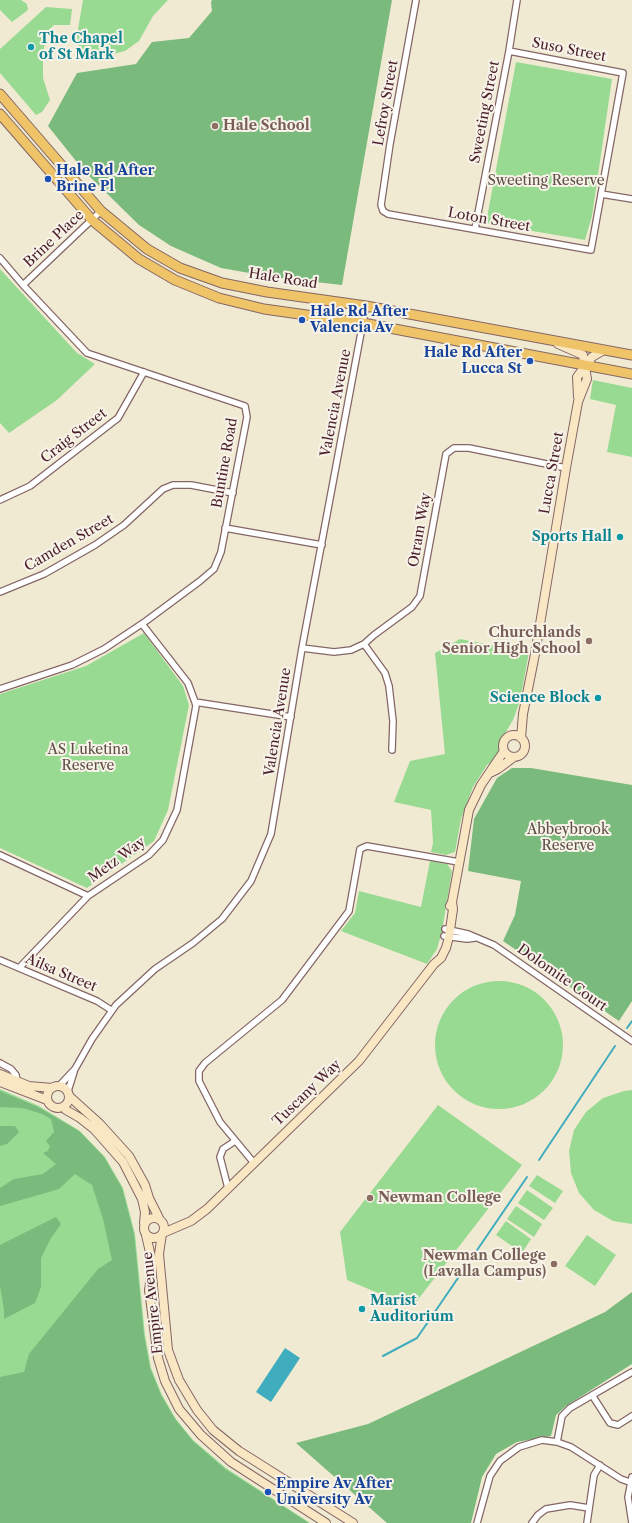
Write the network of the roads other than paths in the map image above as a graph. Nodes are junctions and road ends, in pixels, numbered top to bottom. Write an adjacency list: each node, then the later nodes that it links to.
1 (416, 0): 9 (street, Lefroy Street)
2 (517, 0): 3 (street, Sweeting Street)
3 (509, 51): 6 (street, Suso Street); 11 (street, Sweeting Street)
4 (0, 94): 8 (main road, Hale Road)
5 (0, 114): 10 (main road)
6 (601, 194): 7 (street); 11 (street, Loton Street)
7 (632, 199)
8 (101, 211): 10 (street, Brine Place); 14 (main road, Hale Road)
9 (383, 211): 11 (street, Loton Street)
10 (92, 220): 13 (street, Brine Place); 15 (main road)
11 (475, 229)
12 (0, 258): 13 (street, Buntine Road)
13 (23, 285): 20 (street, Buntine Road)
14 (366, 306): 15 (street, Valencia Avenue); 16 (main road, Hale Road)
15 (363, 323): 19 (main road); 26 (street, Valencia Avenue)
16 (548, 340): 17 (main road, Hale Road); 19 (main road)
17 (604, 350): 18 (main road, Hale Road); 19 (main road, Lucca Street)
18 (632, 355)
19 (585, 365): 21 (main road); 22 (main road, Lucca Street)
20 (144, 372): 23 (street, Buntine Road); 24 (street, Craig Street)
21 (632, 374)
22 (566, 468): 29 (street, Otram Way); 33 (main road, Lucca Street)
23 (233, 493): 25 (street, Buntine Road); 27 (street, Camden Street)
24 (0, 500)
25 (225, 528): 26 (street); 28 (street, Buntine Road)
26 (322, 545): 30 (street, Valencia Avenue)
27 (0, 592)
28 (142, 624): 31 (street, Buntine Road); 32 (street)
29 (364, 644): 30 (street, Otram Way); 37 (street)
30 (302, 648): 34 (street, Valencia Avenue)
31 (0, 689)
32 (195, 702): 34 (street); 43 (street, Metz Way)
33 (523, 714): 35 (main road, Lucca Street); 36 (main road, Lucca Street)
34 (291, 717): 47 (street, Valencia Avenue)
35 (511, 736): 36 (main road); 38 (main road)
36 (521, 738): 39 (main road)
37 (392, 750)
38 (504, 751): 39 (main road); 40 (main road, Tuscany Way)
39 (514, 757): 40 (main road, Tuscany Way)
40 (490, 773): 42 (main road, Tuscany Way)
41 (0, 855): 43 (street)
42 (459, 862): 44 (main road, Tuscany Way); 58 (street)
43 (88, 896): 46 (street, Metz Way)
44 (447, 933): 48 (street, Dolomite Court); 59 (main road, Tuscany Way)
45 (0, 960): 46 (street, Ailsa Street)
46 (19, 968): 47 (street, Ailsa Street)
47 (111, 1010): 50 (street, Valencia Avenue)
48 (632, 1041)
49 (0, 1063): 53 (street)
50 (75, 1069): 54 (street, Valencia Avenue); 55 (street, Valencia Avenue)
51 (0, 1074): 53 (main road)
52 (0, 1082): 56 (main road)
53 (17, 1082): 54 (main road)
54 (56, 1087): 55 (main road); 56 (main road)
55 (68, 1093): 57 (main road); 61 (main road)
56 (47, 1100): 57 (main road)
57 (64, 1107): 62 (main road)
58 (235, 1141): 59 (street); 60 (street)
59 (254, 1163): 60 (main road, Tuscany Way)
60 (228, 1188): 63 (main road, Tuscany Way)
61 (160, 1220): 62 (main road); 63 (main road); 64 (main road)
62 (144, 1223): 65 (main road)
63 (182, 1224): 64 (main road, Tuscany Way)
64 (162, 1234): 65 (main road); 74 (main road, Empire Avenue)
65 (146, 1235): 73 (main road, Empire Avenue)
66 (632, 1372): 67 (street)
67 (592, 1395): 68 (street); 69 (street)
68 (632, 1416)
69 (557, 1442): 70 (street); 75 (street)
70 (600, 1465): 71 (street); 72 (street)
71 (631, 1480): 78 (street)
72 (589, 1508): 76 (street); 77 (street)
73 (326, 1523)
74 (353, 1523)
75 (478, 1523)
76 (532, 1523)
77 (587, 1523)
78 (632, 1523)

